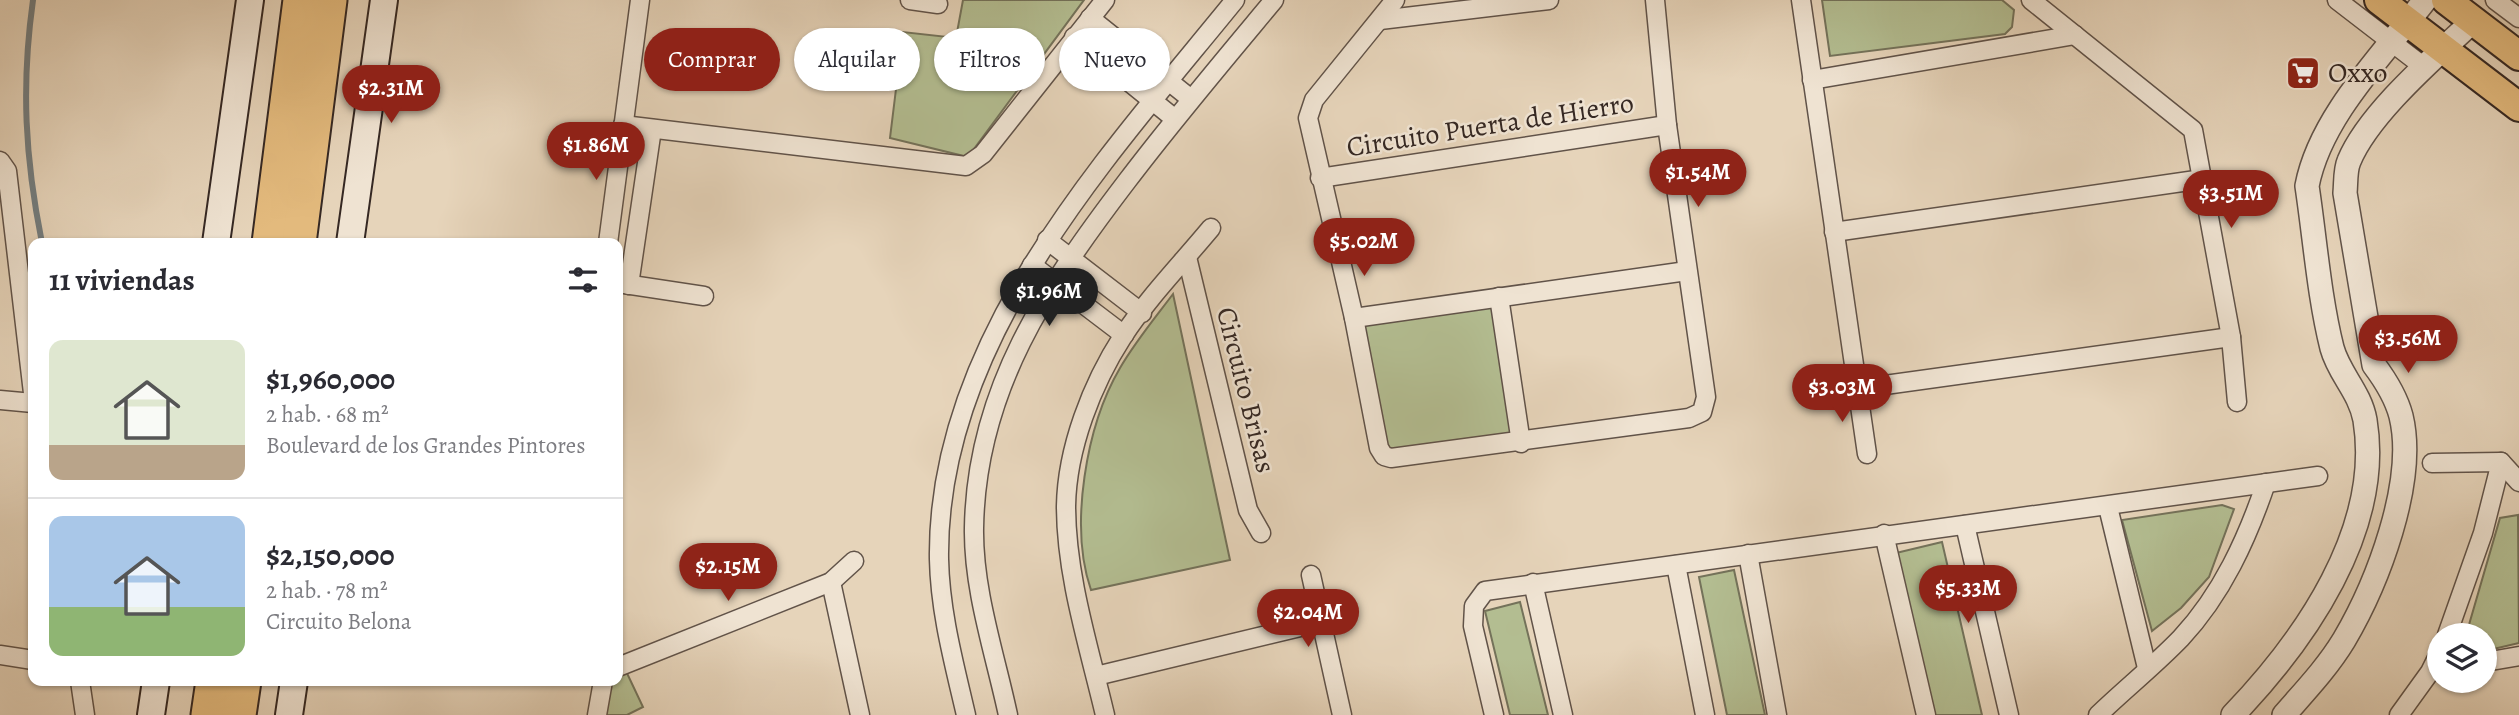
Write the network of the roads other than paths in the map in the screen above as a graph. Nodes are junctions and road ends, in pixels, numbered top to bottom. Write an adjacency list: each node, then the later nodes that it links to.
1 (250, 0): 49 (main road)
2 (300, 0): 50 (highway)
3 (330, 0): 51 (highway)
4 (384, 0): 52 (main road)
5 (639, 0): 41 (street)
6 (910, 0): 20 (street)
7 (1105, 0): 22 (street)
8 (1235, 0): 33 (street)
9 (1274, 0): 37 (street)
10 (1395, 0): 23 (street, Circuito Puerta de Hierro)
11 (1549, 0): 23 (street)
12 (1655, 0): 42 (street, Circuito Puerta de Hierro)
13 (1801, 0): 32 (street)
14 (2031, 0): 28 (street)
15 (2337, 0): 27 (street)
16 (2379, 0): 27 (main road)
17 (2425, 0): 27 (street)
18 (2445, 0): 24 (main road)
19 (2494, 0): 21 (street); 24 (street)
20 (938, 4)
21 (2519, 18)
22 (1090, 19): 25 (street); 26 (street)
23 (1380, 20): 45 (street, Circuito Puerta de Hierro)
24 (2473, 21): 30 (main road); 31 (street)
25 (1082, 28)
26 (1101, 28)
27 (2400, 32): 31 (main road); 69 (street)
28 (2075, 35): 32 (street); 46 (street)
29 (1059, 56): 43 (street)
30 (2519, 56)
31 (2434, 58): 39 (main road); 68 (street)
32 (1812, 79): 48 (street)
33 (1170, 80)
34 (1170, 82): 37 (street)
35 (1141, 91): 38 (street)
36 (1161, 91): 38 (street)
37 (1191, 99): 40 (street)
38 (1153, 101): 40 (street); 54 (street)
39 (2519, 107)
40 (1175, 119): 55 (street)
41 (623, 125): 43 (street); 53 (street)
42 (1667, 125): 45 (street, Circuito Puerta de Hierro); 58 (street, Circuito Puerta de Hierro)
43 (652, 129): 60 (street)
44 (0, 161): 67 (street)
45 (1320, 178): 64 (street, Circuito Puerta de Hierro)
46 (2203, 179): 48 (street); 66 (street)
47 (1211, 228): 56 (street)
48 (1834, 232): 70 (street)
49 (217, 238)
50 (270, 238)
51 (300, 238)
52 (351, 238)
53 (609, 238)
54 (1047, 240): 55 (street); 57 (street)
55 (1069, 257): 59 (street); 63 (street)
56 (1187, 257): 63 (street); 85 (street, Circuito Brisas)
57 (1032, 265): 59 (street); 117 (street)
58 (1687, 271): 62 (street); 74 (street, Circuito Puerta de Hierro)
59 (1053, 281): 65 (street); 118 (street)
60 (623, 284): 61 (street)
61 (704, 296)
62 (1499, 297): 64 (street); 74 (street)
63 (1142, 313): 65 (street)
64 (1354, 318): 74 (street, Circuito Puerta de Hierro)
65 (1124, 335): 101 (street)
66 (2231, 337): 70 (street); 72 (street)
67 (28, 350)
68 (2374, 365): 69 (street); 79 (street)
69 (2340, 367): 78 (street)
70 (1856, 389): 75 (street)
71 (0, 400): 73 (street)
72 (2237, 402)
73 (28, 403)
74 (1521, 443)
75 (1867, 454)
76 (2501, 462): 77 (street); 81 (street); 94 (street)
77 (2432, 463)
78 (2365, 470): 79 (street); 128 (street)
79 (2402, 470): 129 (street)
80 (2318, 476): 82 (street)
81 (2519, 482)
82 (2266, 483): 83 (street); 100 (street)
83 (2108, 507): 84 (street); 100 (street)
84 (1965, 526): 86 (street); 126 (street)
85 (1261, 533)
86 (1884, 534): 87 (street); 125 (street)
87 (1748, 554): 89 (street); 124 (street)
88 (853, 561): 91 (street)
89 (1676, 565): 92 (street); 123 (street)
90 (1311, 575): 93 (street)
91 (831, 582): 99 (street); 116 (street)
92 (1533, 583): 121 (street); 122 (street)
93 (1321, 622): 101 (street); 120 (street)
94 (2452, 623)
95 (0, 655): 97 (street)
96 (2519, 656): 98 (street)
97 (28, 659)
98 (2497, 660)
99 (623, 665)
100 (2147, 668): 127 (street)
101 (1096, 676): 119 (street)
102 (2427, 684): 109 (street)
103 (81, 686): 110 (street)
104 (155, 686): 111 (main road)
105 (212, 686): 112 (highway)
106 (243, 686): 113 (highway)
107 (292, 686): 114 (main road)
108 (602, 686): 115 (street)
109 (2413, 707): 130 (street)
110 (85, 715)
111 (151, 715)
112 (208, 715)
113 (239, 715)
114 (289, 715)
115 (597, 715)
116 (860, 715)
117 (966, 715)
118 (1008, 715)
119 (1105, 715)
120 (1342, 715)
121 (1494, 715)
122 (1563, 715)
123 (1705, 715)
124 (1777, 715)
125 (1926, 715)
126 (2009, 715)
127 (2098, 715)
128 (2233, 715)
129 (2284, 715)
130 (2399, 715)

